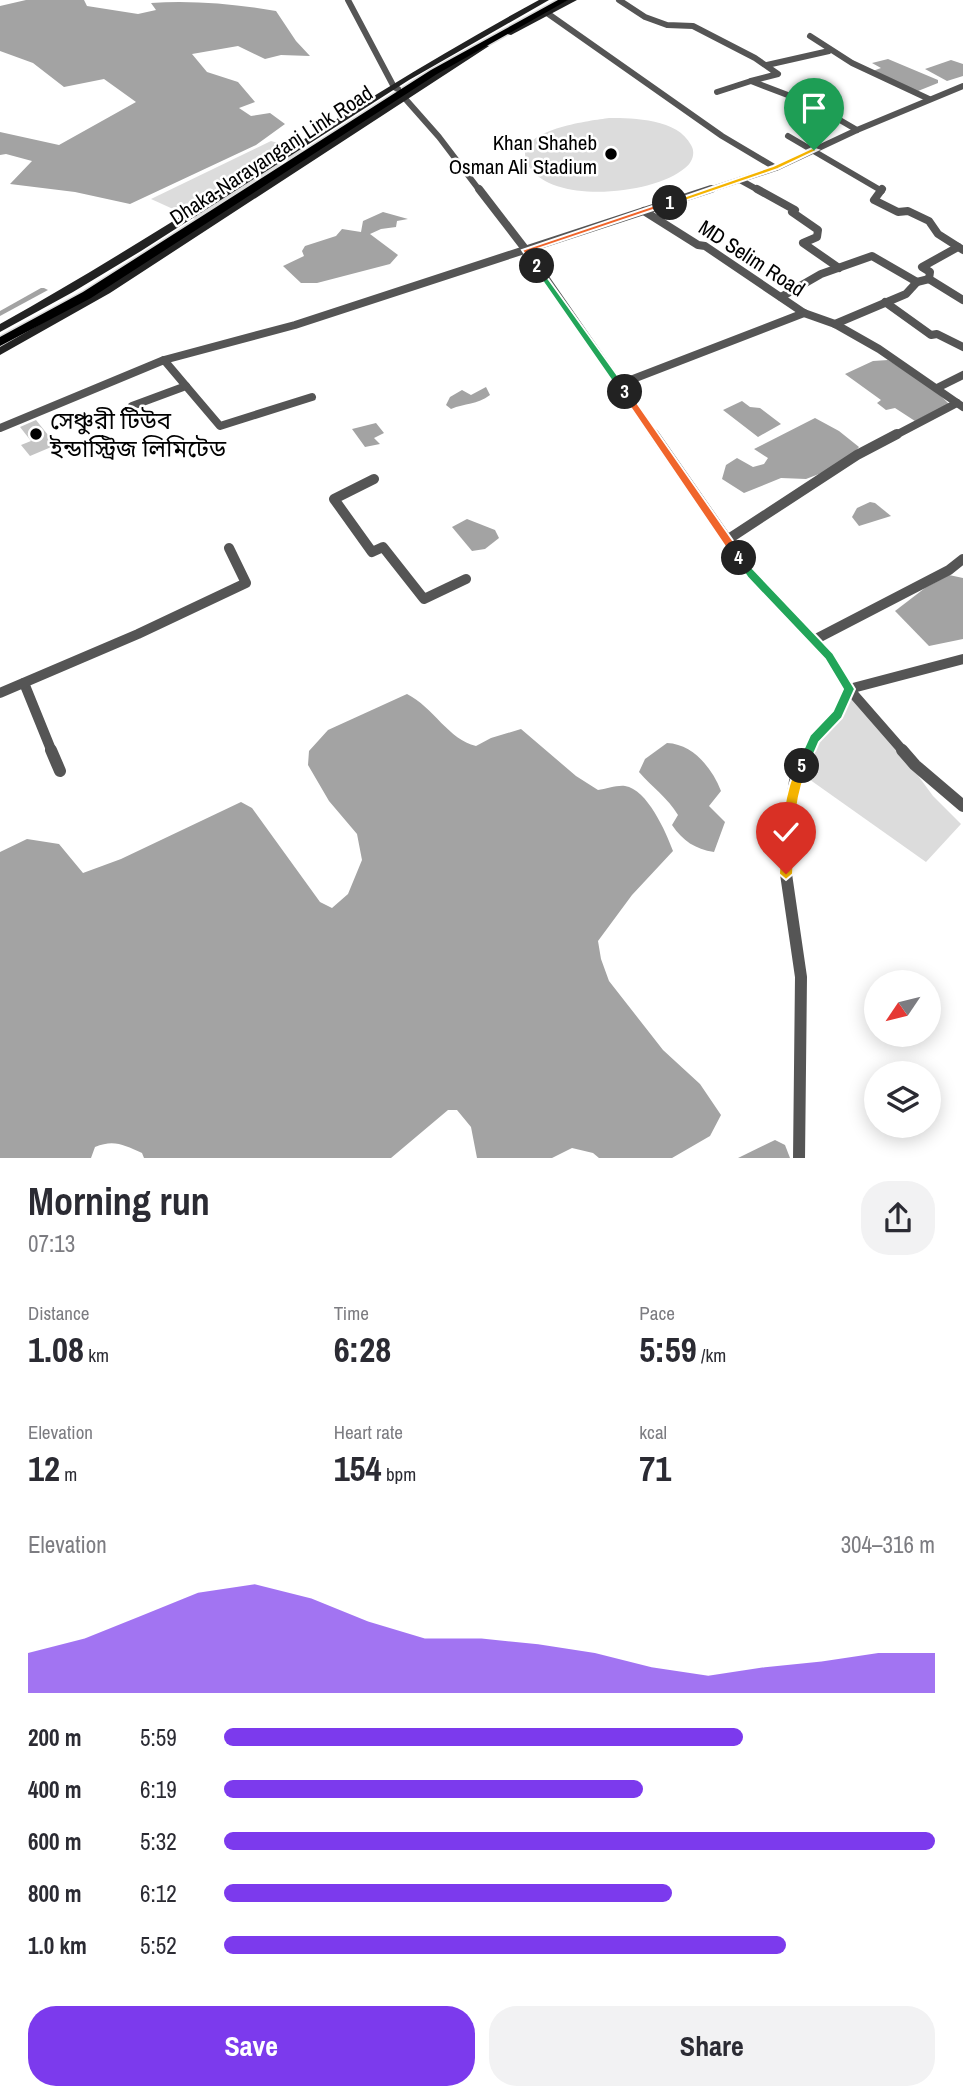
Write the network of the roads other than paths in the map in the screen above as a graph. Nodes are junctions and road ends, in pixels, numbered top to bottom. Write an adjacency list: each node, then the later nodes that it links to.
1 (348, 0): 13 (street)
2 (545, 0): 13 (street)
3 (553, 0): 13 (main road, Dhaka-Narayanganj Link Road)
4 (564, 0): 13 (main road, Dhaka-Narayanganj Link Road)
5 (573, 0): 7 (street)
6 (619, 0): 10 (street)
7 (547, 13): 13 (street); 19 (street)
8 (810, 36): 9 (street)
9 (829, 51): 10 (street); 15 (street)
10 (767, 65): 11 (street)
11 (751, 81): 14 (street); 16 (street)
12 (963, 86): 15 (street)
13 (400, 92): 23 (street); 32 (street); 33 (main road, Dhaka-Narayanganj Link Road); 34 (main road, Dhaka-Narayanganj Link Road); 36 (street)
14 (717, 92)
15 (929, 99): 16 (street)
16 (857, 130): 18 (street)
17 (788, 136): 18 (street)
18 (814, 150): 19 (street); 22 (street)
19 (776, 168): 20 (street)
20 (740, 180): 21 (street); 24 (street)
21 (644, 211): 23 (street); 27 (street, MD Selim Road)
22 (960, 249): 25 (street)
23 (526, 250): 37 (street); 39 (street)
24 (839, 268): 26 (street); 27 (street)
25 (929, 279): 26 (street); 28 (street)
26 (917, 282): 29 (street)
27 (780, 297): 30 (street, MD Selim Road)
28 (963, 300)
29 (885, 302): 31 (street); 35 (street)
30 (804, 313): 31 (street, MD Selim Road); 39 (street)
31 (835, 324): 41 (street, MD Selim Road)
32 (0, 329)
33 (0, 335)
34 (0, 342)
35 (963, 347)
36 (0, 352)
37 (164, 360): 40 (street); 45 (street)
38 (963, 375): 41 (street)
39 (620, 384): 47 (street)
40 (186, 386): 42 (street); 44 (street)
41 (937, 388): 43 (street, MD Selim Road)
42 (312, 397)
43 (960, 405): 47 (street)
44 (132, 407)
45 (0, 428)
46 (374, 479): 50 (street)
47 (727, 540): 51 (street)
48 (229, 548): 53 (street)
49 (963, 559): 51 (street)
50 (466, 579)
51 (814, 640): 54 (street)
52 (963, 659): 54 (street)
53 (23, 683): 55 (street); 56 (street)
54 (849, 689): 57 (street); 58 (street)
55 (0, 693)
56 (60, 771)
57 (963, 806)
58 (799, 1158)

